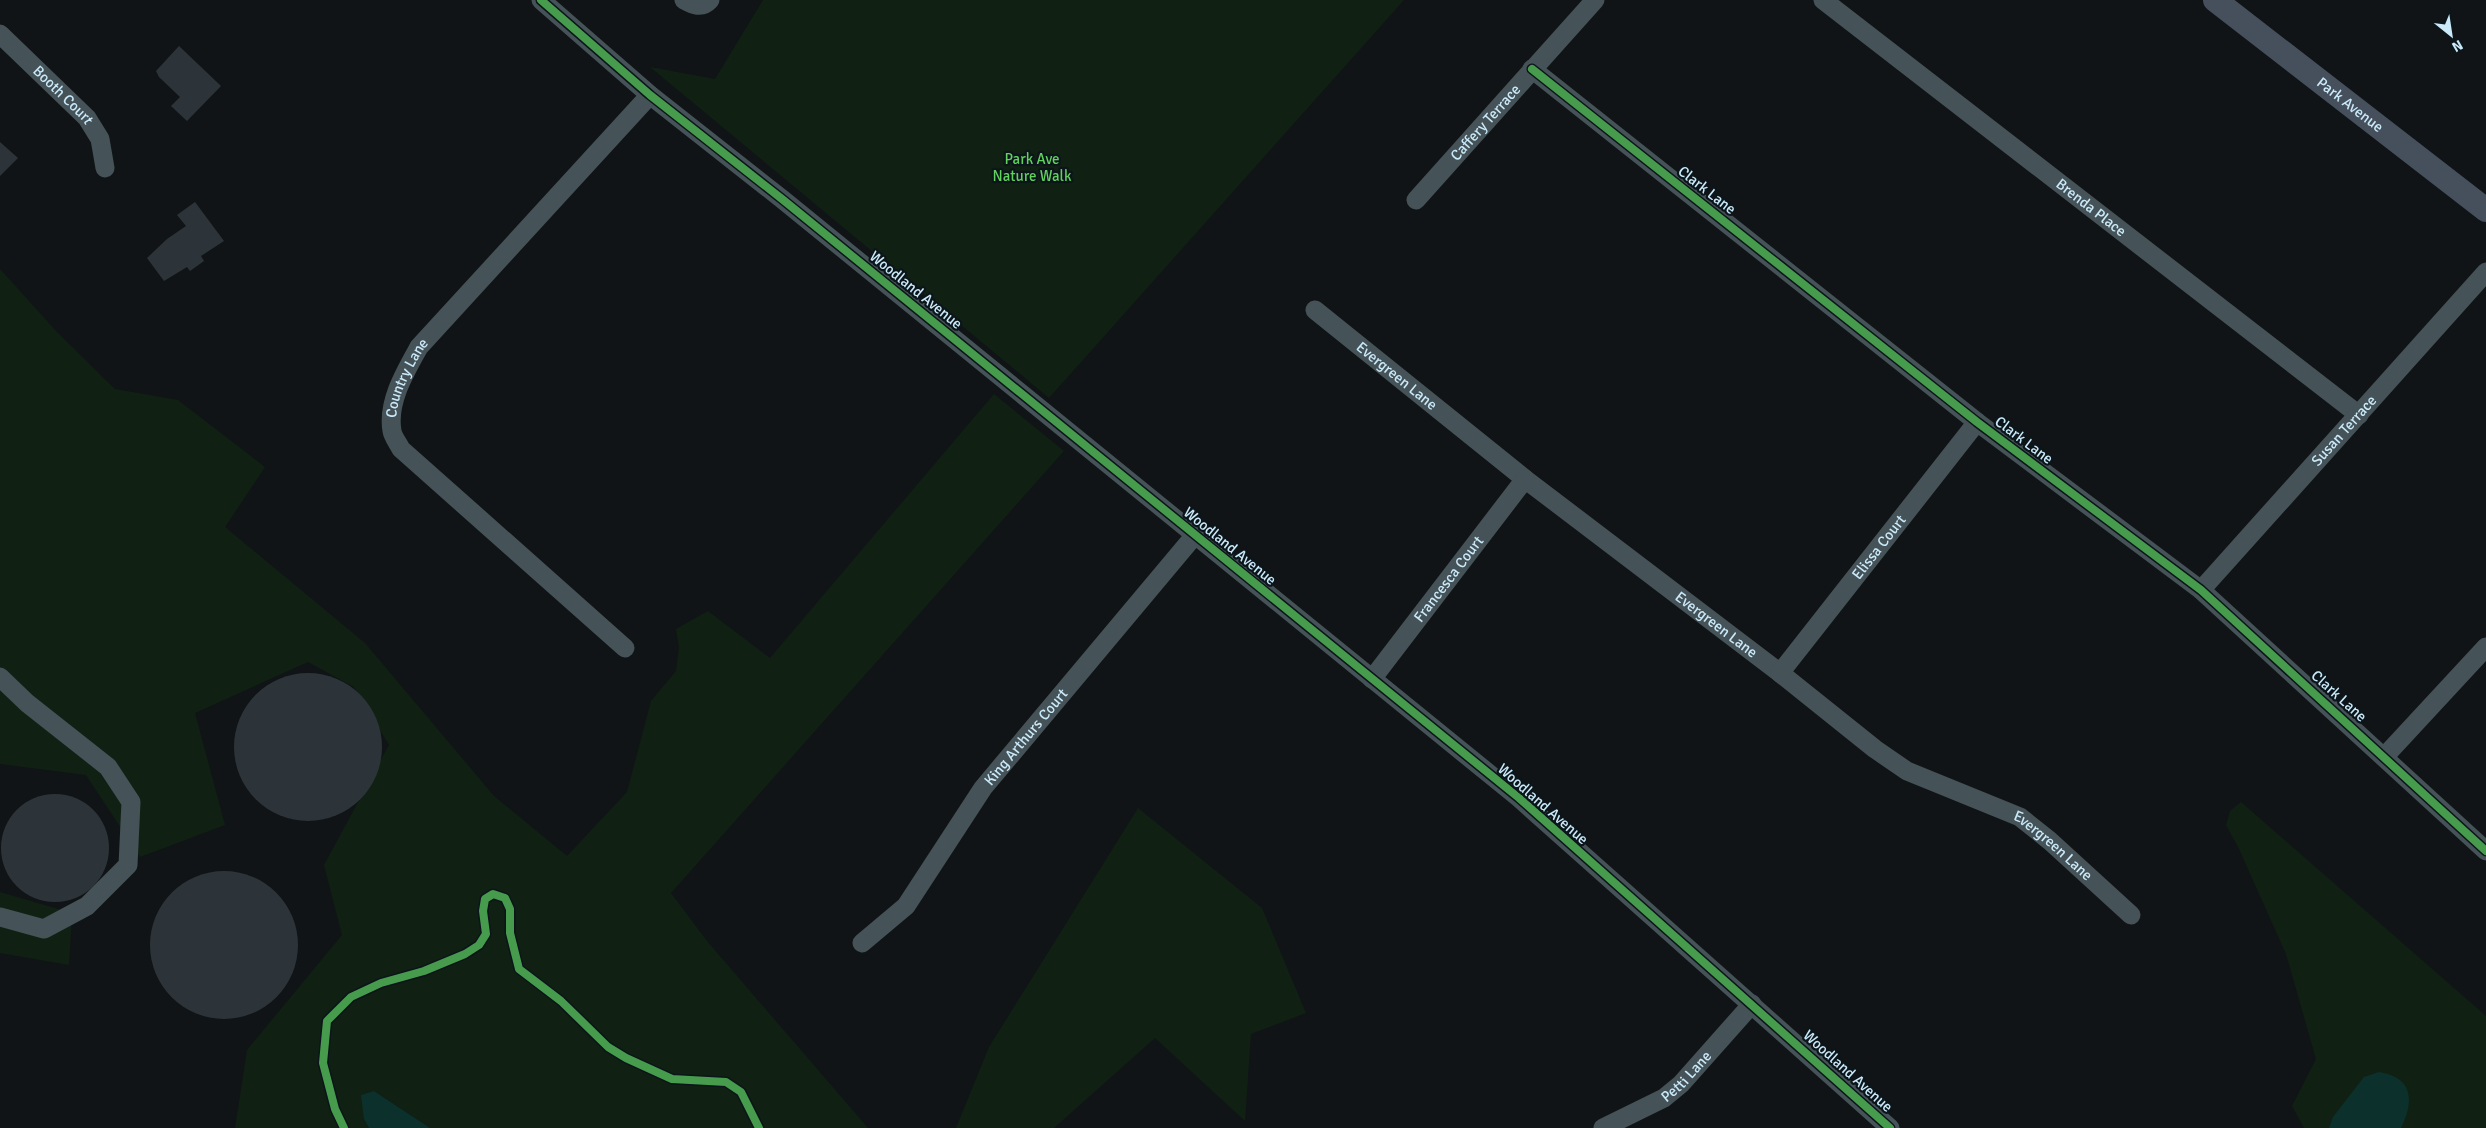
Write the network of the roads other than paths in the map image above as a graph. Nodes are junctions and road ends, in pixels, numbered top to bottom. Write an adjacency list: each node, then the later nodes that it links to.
1 (541, 0): 9 (street, Woodland Avenue)
2 (684, 0): 3 (street)
3 (710, 0)
4 (1595, 0): 8 (street, Caffery Terrace)
5 (1823, 0): 15 (street, Brenda Place)
6 (2215, 0): 12 (main road, Park Avenue)
7 (0, 34): 10 (street, Booth Court)
8 (1532, 69): 11 (street, Caffery Terrace); 16 (street, Clark Lane)
9 (650, 95): 18 (street, Woodland Avenue); 21 (street, Country Lane)
10 (105, 168)
11 (1416, 200)
12 (2486, 210)
13 (2486, 272): 15 (street, Susan Terrace)
14 (1316, 310): 17 (street, Evergreen Lane)
15 (2359, 415): 19 (street, Susan Terrace)
16 (1977, 422): 19 (street, Clark Lane); 22 (street, Elissa Court)
17 (1525, 479): 22 (street, Evergreen Lane); 24 (street, Francesca Court)
18 (1195, 535): 24 (street, Woodland Avenue); 29 (street, King Arthurs Court)
19 (2201, 590): 25 (street, Clark Lane)
20 (2486, 647): 25 (street)
21 (625, 648)
22 (1780, 673): 27 (street, Evergreen Lane)
23 (0, 677): 28 (street)
24 (1372, 679): 30 (street, Woodland Avenue)
25 (2385, 756): 26 (street, Clark Lane)
26 (2486, 851)
27 (2131, 915)
28 (0, 917)
29 (862, 943)
30 (1752, 1004): 31 (street, Petti Lane); 32 (street, Woodland Avenue)
31 (1604, 1128)
32 (1890, 1128)

